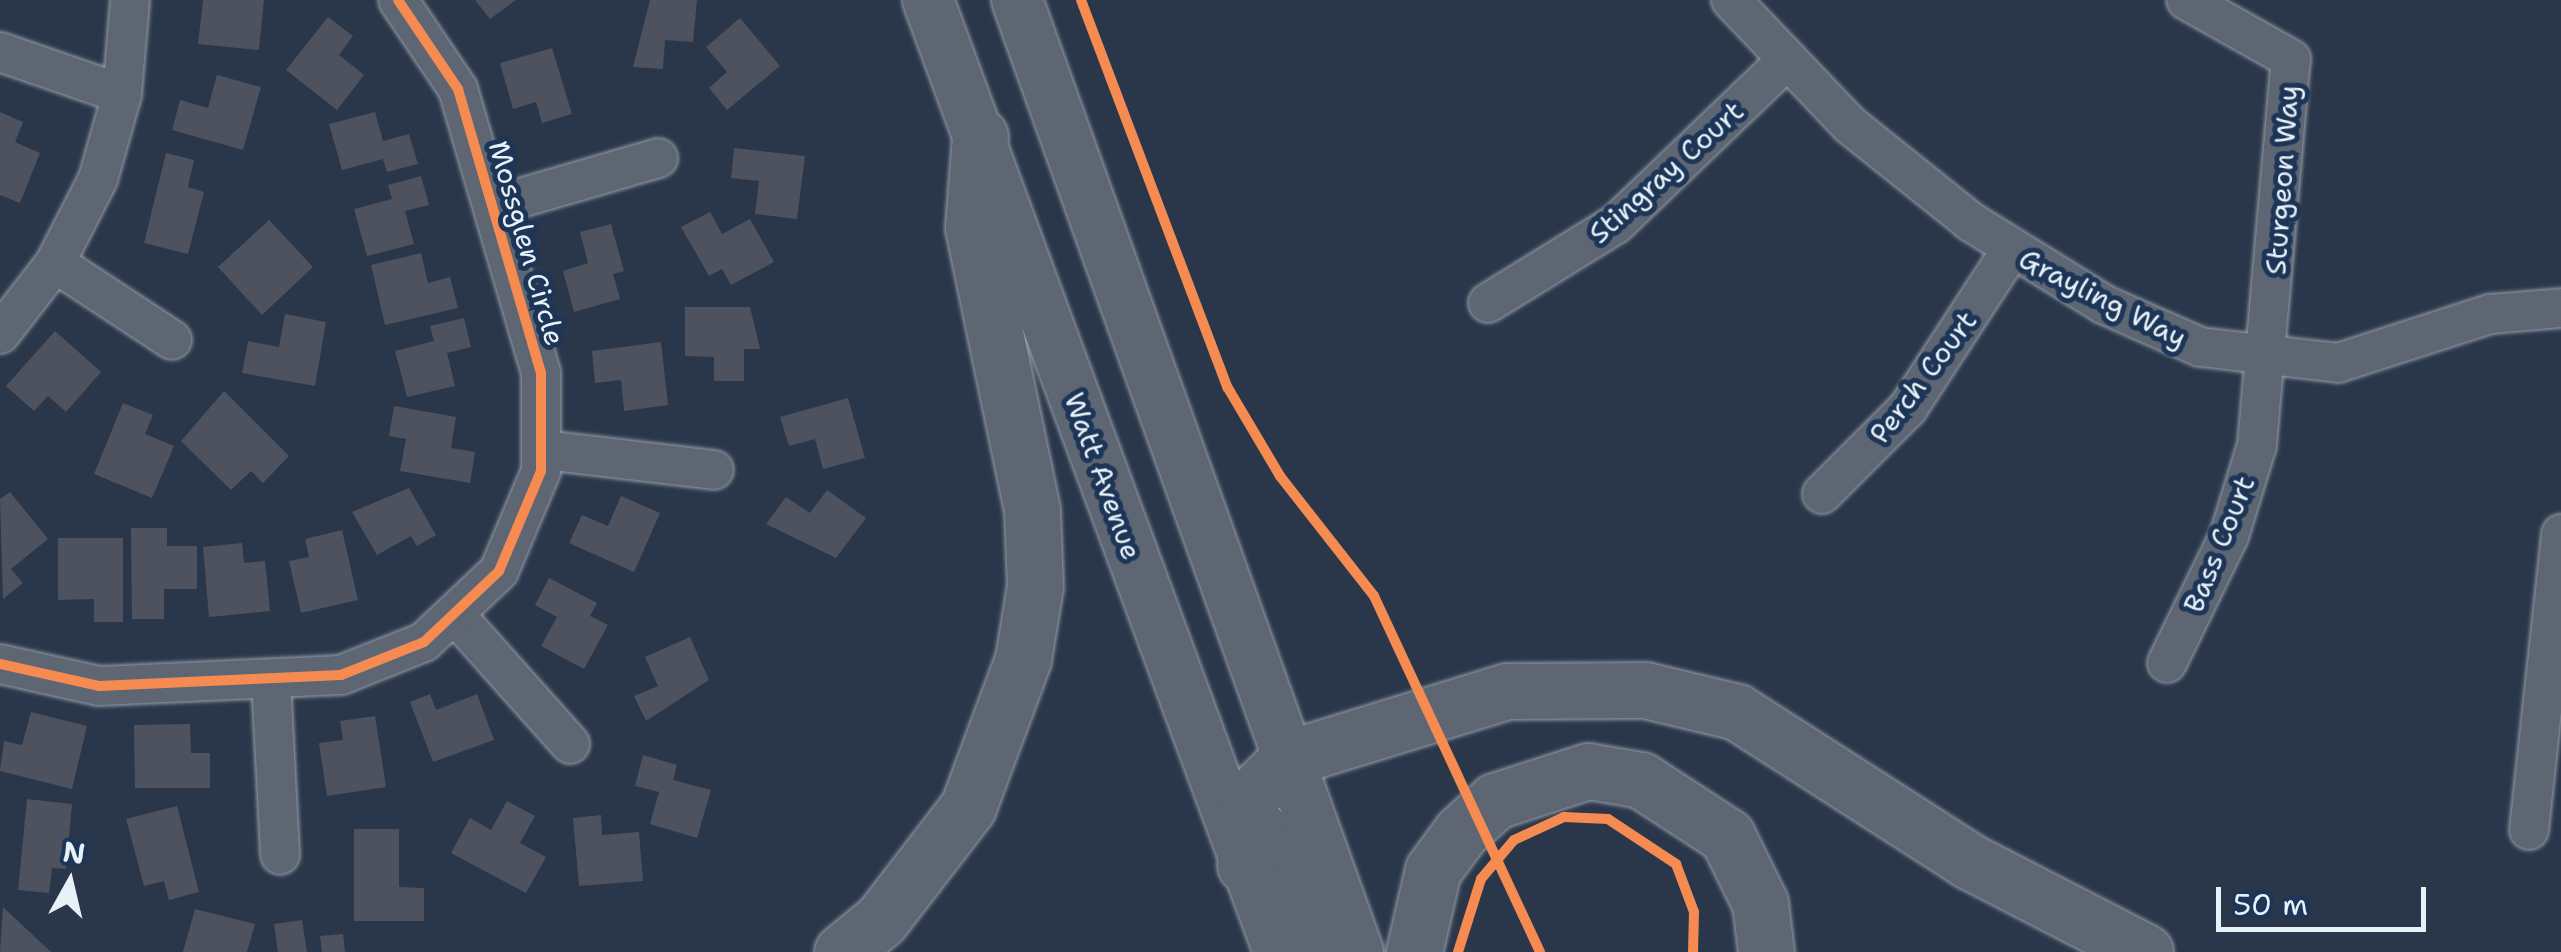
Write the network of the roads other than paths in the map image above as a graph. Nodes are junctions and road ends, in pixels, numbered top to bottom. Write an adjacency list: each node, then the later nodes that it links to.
1 (130, 0): 9 (street)
2 (398, 0): 12 (street, Mossglen Circle)
3 (928, 0): 10 (main road, Watt Avenue)
4 (1018, 0): 30 (main road)
5 (1731, 0): 8 (street, Grayling Way)
6 (2186, 0): 19 (street, Sturgeon Way)
7 (0, 52): 9 (street)
8 (1785, 62): 13 (street, Grayling Way); 15 (street, Stingray Court)
9 (122, 94): 14 (street)
10 (980, 136): 28 (main road, Watt Avenue); 35 (highway)
11 (658, 158): 12 (street, Mossglen Circle)
12 (493, 206): 20 (street, Mossglen Circle)
13 (2011, 250): 19 (street, Grayling Way); 22 (street, Perch Court)
14 (55, 263): 17 (street); 18 (street)
15 (1488, 303)
16 (2561, 308): 19 (street, Grayling Way)
17 (0, 334)
18 (172, 340)
19 (2268, 362): 25 (street, Bass Court)
20 (544, 450): 21 (street); 24 (street, Mossglen Circle)
21 (714, 470)
22 (1822, 494)
23 (2561, 534): 32 (street)
24 (457, 617): 27 (street, Mossglen Circle); 29 (street)
25 (2167, 663)
26 (0, 664): 27 (street, Mossglen Circle)
27 (271, 681): 33 (street)
28 (1192, 726): 31 (street); 34 (main road, Watt Avenue)
29 (570, 744)
30 (1289, 758): 31 (highway); 34 (street); 38 (main road); 41 (highway)
31 (1247, 800): 34 (highway)
32 (2529, 830)
33 (280, 855)
34 (1264, 855): 36 (main road, Watt Avenue); 37 (street)
35 (842, 952)
36 (1278, 952)
37 (1325, 952)
38 (1358, 952)
39 (1414, 952): 40 (highway)
40 (1766, 952)
41 (2145, 952)

